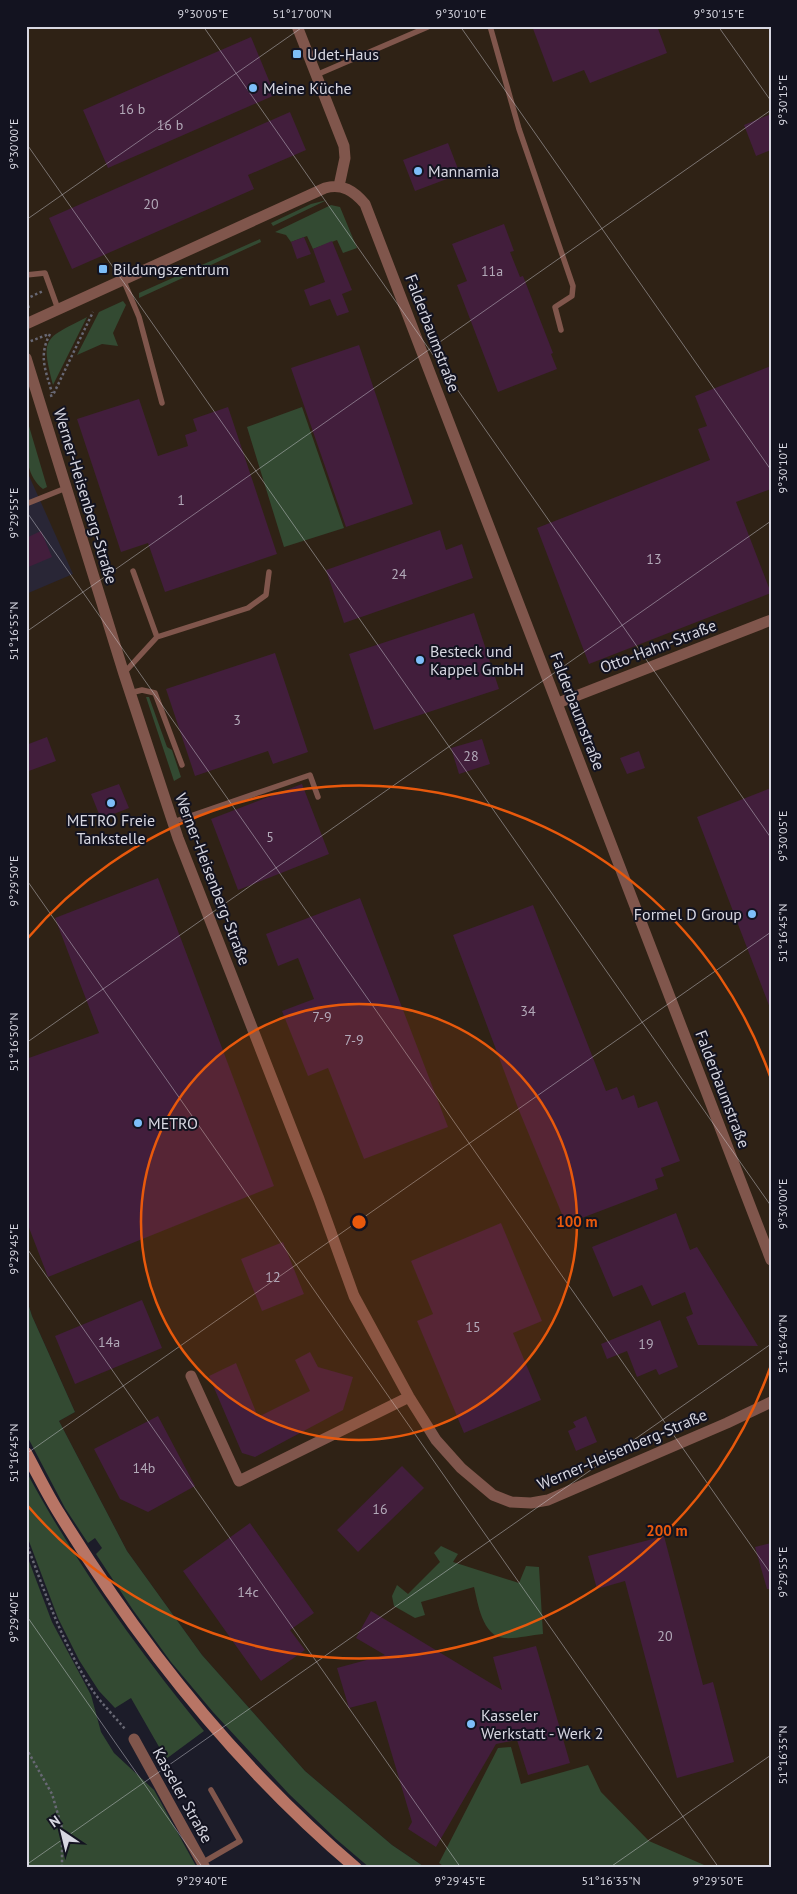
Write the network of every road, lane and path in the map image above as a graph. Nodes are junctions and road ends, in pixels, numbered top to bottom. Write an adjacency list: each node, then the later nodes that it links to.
1 (297, 26): 4 (street)
2 (430, 26): 4 (lane)
3 (490, 26): 13 (lane)
4 (316, 75): 5 (street)
5 (339, 186): 7 (street); 27 (street, Falderbaumstraße)
6 (26, 275): 8 (lane)
7 (123, 279): 10 (street); 18 (lane)
8 (50, 288): 9 (path); 10 (lane)
9 (26, 299)
10 (58, 310): 12 (street)
11 (93, 312): 16 (path)
12 (26, 324)
13 (561, 330)
14 (26, 344): 16 (path)
15 (26, 358): 17 (street, Werner-Heisenberg-Straße)
16 (53, 395): 17 (path)
17 (39, 400): 19 (street, Werner-Heisenberg-Straße)
18 (162, 403)
19 (66, 488): 20 (lane); 25 (street, Werner-Heisenberg-Straße)
20 (26, 504)
21 (133, 571): 24 (lane)
22 (269, 572): 24 (lane)
23 (771, 620): 27 (street, Otto-Hahn-Straße)
24 (156, 637): 25 (lane)
25 (124, 674): 26 (street, Werner-Heisenberg-Straße)
26 (130, 693): 28 (lane); 30 (street, Werner-Heisenberg-Straße)
27 (558, 703): 31 (street, Falderbaumstraße)
28 (182, 765)
29 (318, 797): 30 (lane)
30 (173, 822): 33 (street, Werner-Heisenberg-Straße)
31 (771, 1260)
32 (190, 1376): 33 (street)
33 (409, 1397): 34 (street, Werner-Heisenberg-Straße)
34 (771, 1402)
35 (26, 1453): 42 (main road)
36 (26, 1542): 37 (path)
37 (134, 1739): 40 (street, Kasseler Straße)
38 (26, 1748): 41 (path)
39 (211, 1790): 40 (lane)
40 (203, 1865)
41 (62, 1868)
42 (356, 1868)

